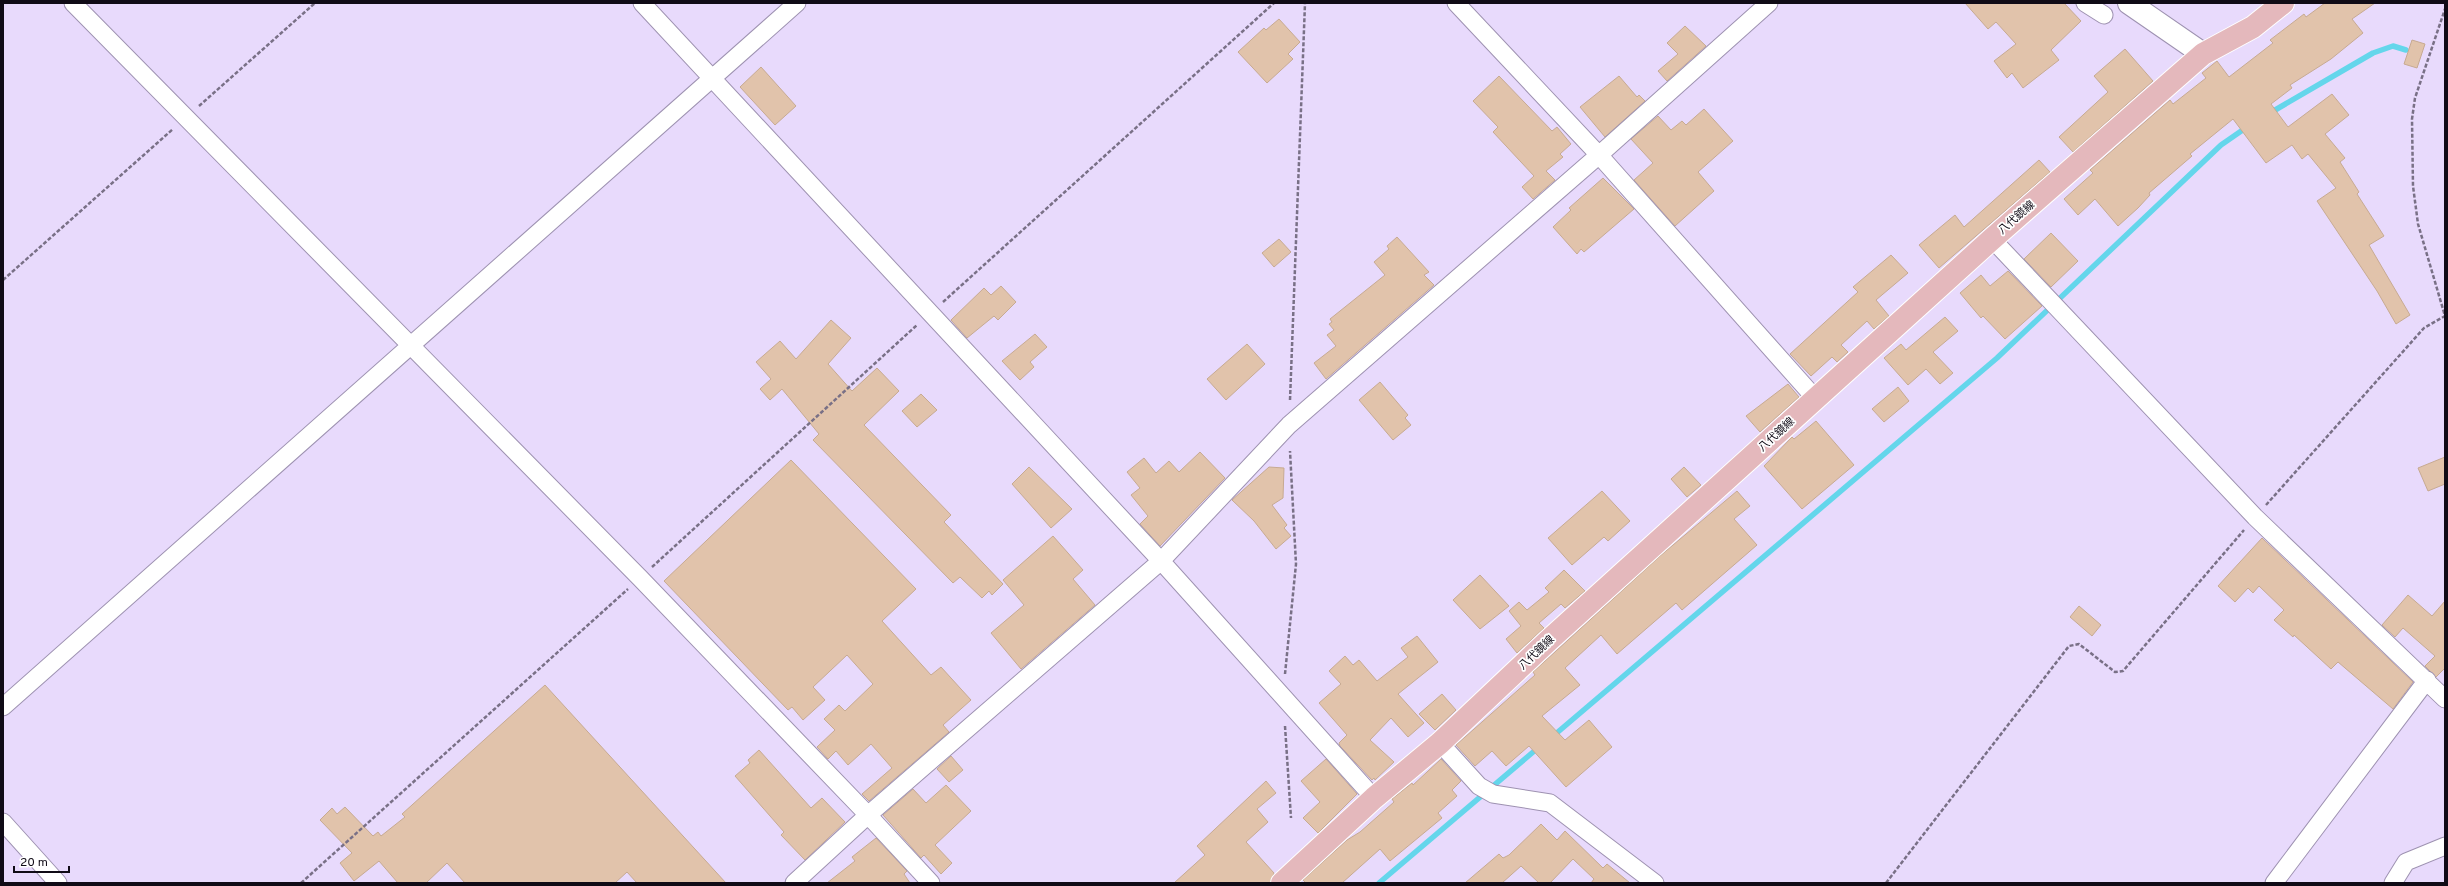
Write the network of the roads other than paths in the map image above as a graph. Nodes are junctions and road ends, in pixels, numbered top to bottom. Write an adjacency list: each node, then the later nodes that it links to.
1 (73, 3): 14 (street)
2 (642, 3): 11 (street)
3 (797, 3): 11 (street)
4 (1456, 3): 12 (street)
5 (1769, 3): 12 (street)
6 (2085, 3): 9 (street)
7 (2129, 3): 10 (street)
8 (2282, 3): 10 (main road, 八代鏡線)
9 (2104, 15)
10 (2203, 54): 13 (main road, 八代鏡線)
11 (711, 78): 14 (street); 16 (street)
12 (1599, 155): 15 (street); 16 (street)
13 (1992, 239): 15 (main road, 八代鏡線); 17 (street)
14 (409, 346): 19 (street); 22 (street)
15 (1815, 398): 20 (main road, 八代鏡線)
16 (1161, 561): 21 (street); 22 (street)
17 (2427, 680): 18 (street); 30 (street)
18 (2445, 699)
19 (3, 707)
20 (1440, 743): 21 (main road, 八代鏡線); 29 (street)
21 (1374, 798): 28 (main road, 八代鏡線)
22 (868, 815): 26 (street); 27 (street)
23 (3, 822): 25 (street)
24 (2445, 846): 31 (street)
25 (58, 883)
26 (794, 883)
27 (931, 883)
28 (1282, 883)
29 (1655, 883)
30 (2274, 883)
31 (2393, 883)

